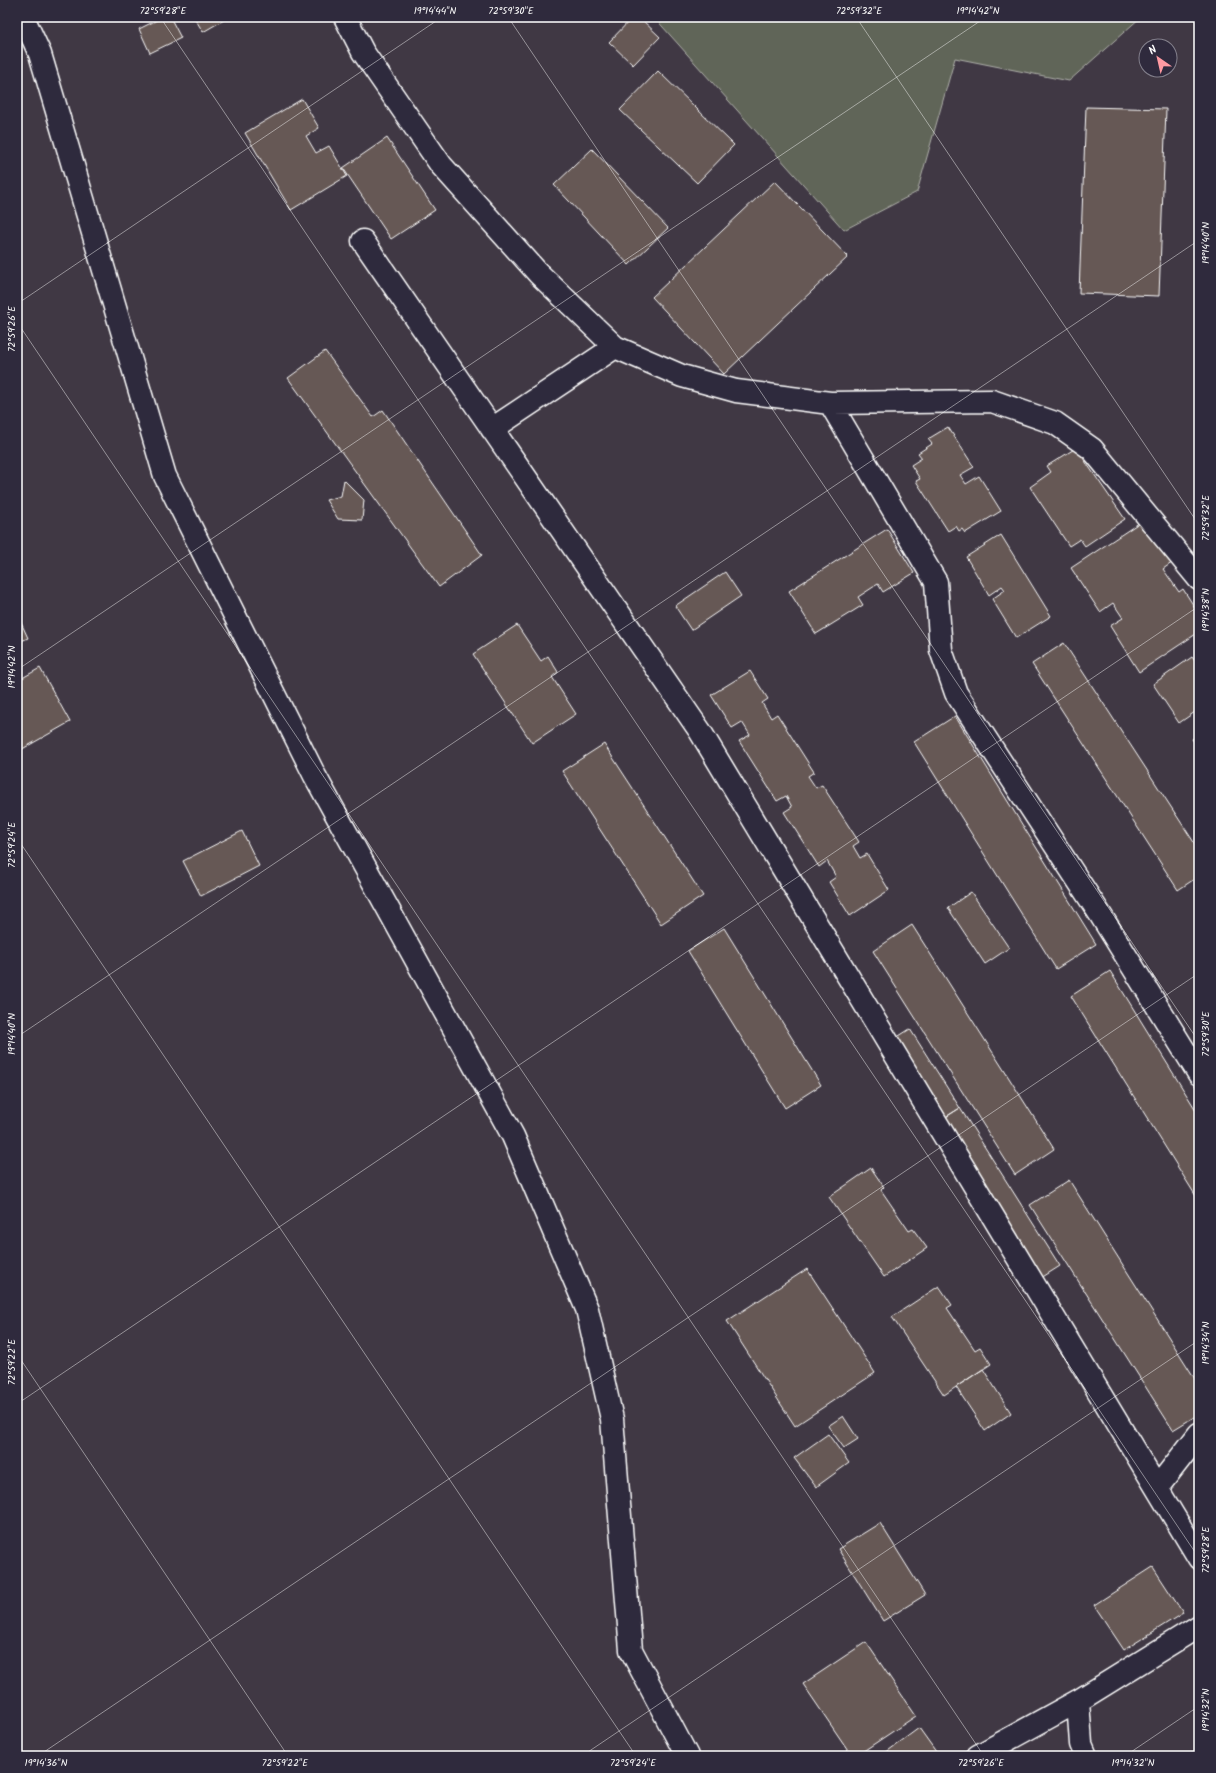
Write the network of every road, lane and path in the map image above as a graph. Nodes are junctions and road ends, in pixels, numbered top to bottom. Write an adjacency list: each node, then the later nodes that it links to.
1 (23, 17): 14 (lane)
2 (345, 17): 4 (lane)
3 (363, 241): 6 (lane)
4 (615, 347): 5 (lane); 6 (lane)
5 (830, 403): 7 (lane); 8 (lane)
6 (492, 429): 10 (lane)
7 (1199, 580)
8 (1199, 1074)
9 (1199, 1434): 10 (lane)
10 (1157, 1488): 11 (lane)
11 (1199, 1558)
12 (1199, 1626): 13 (lane)
13 (1078, 1701): 15 (lane); 16 (lane)
14 (687, 1756)
15 (978, 1756)
16 (1086, 1756)

